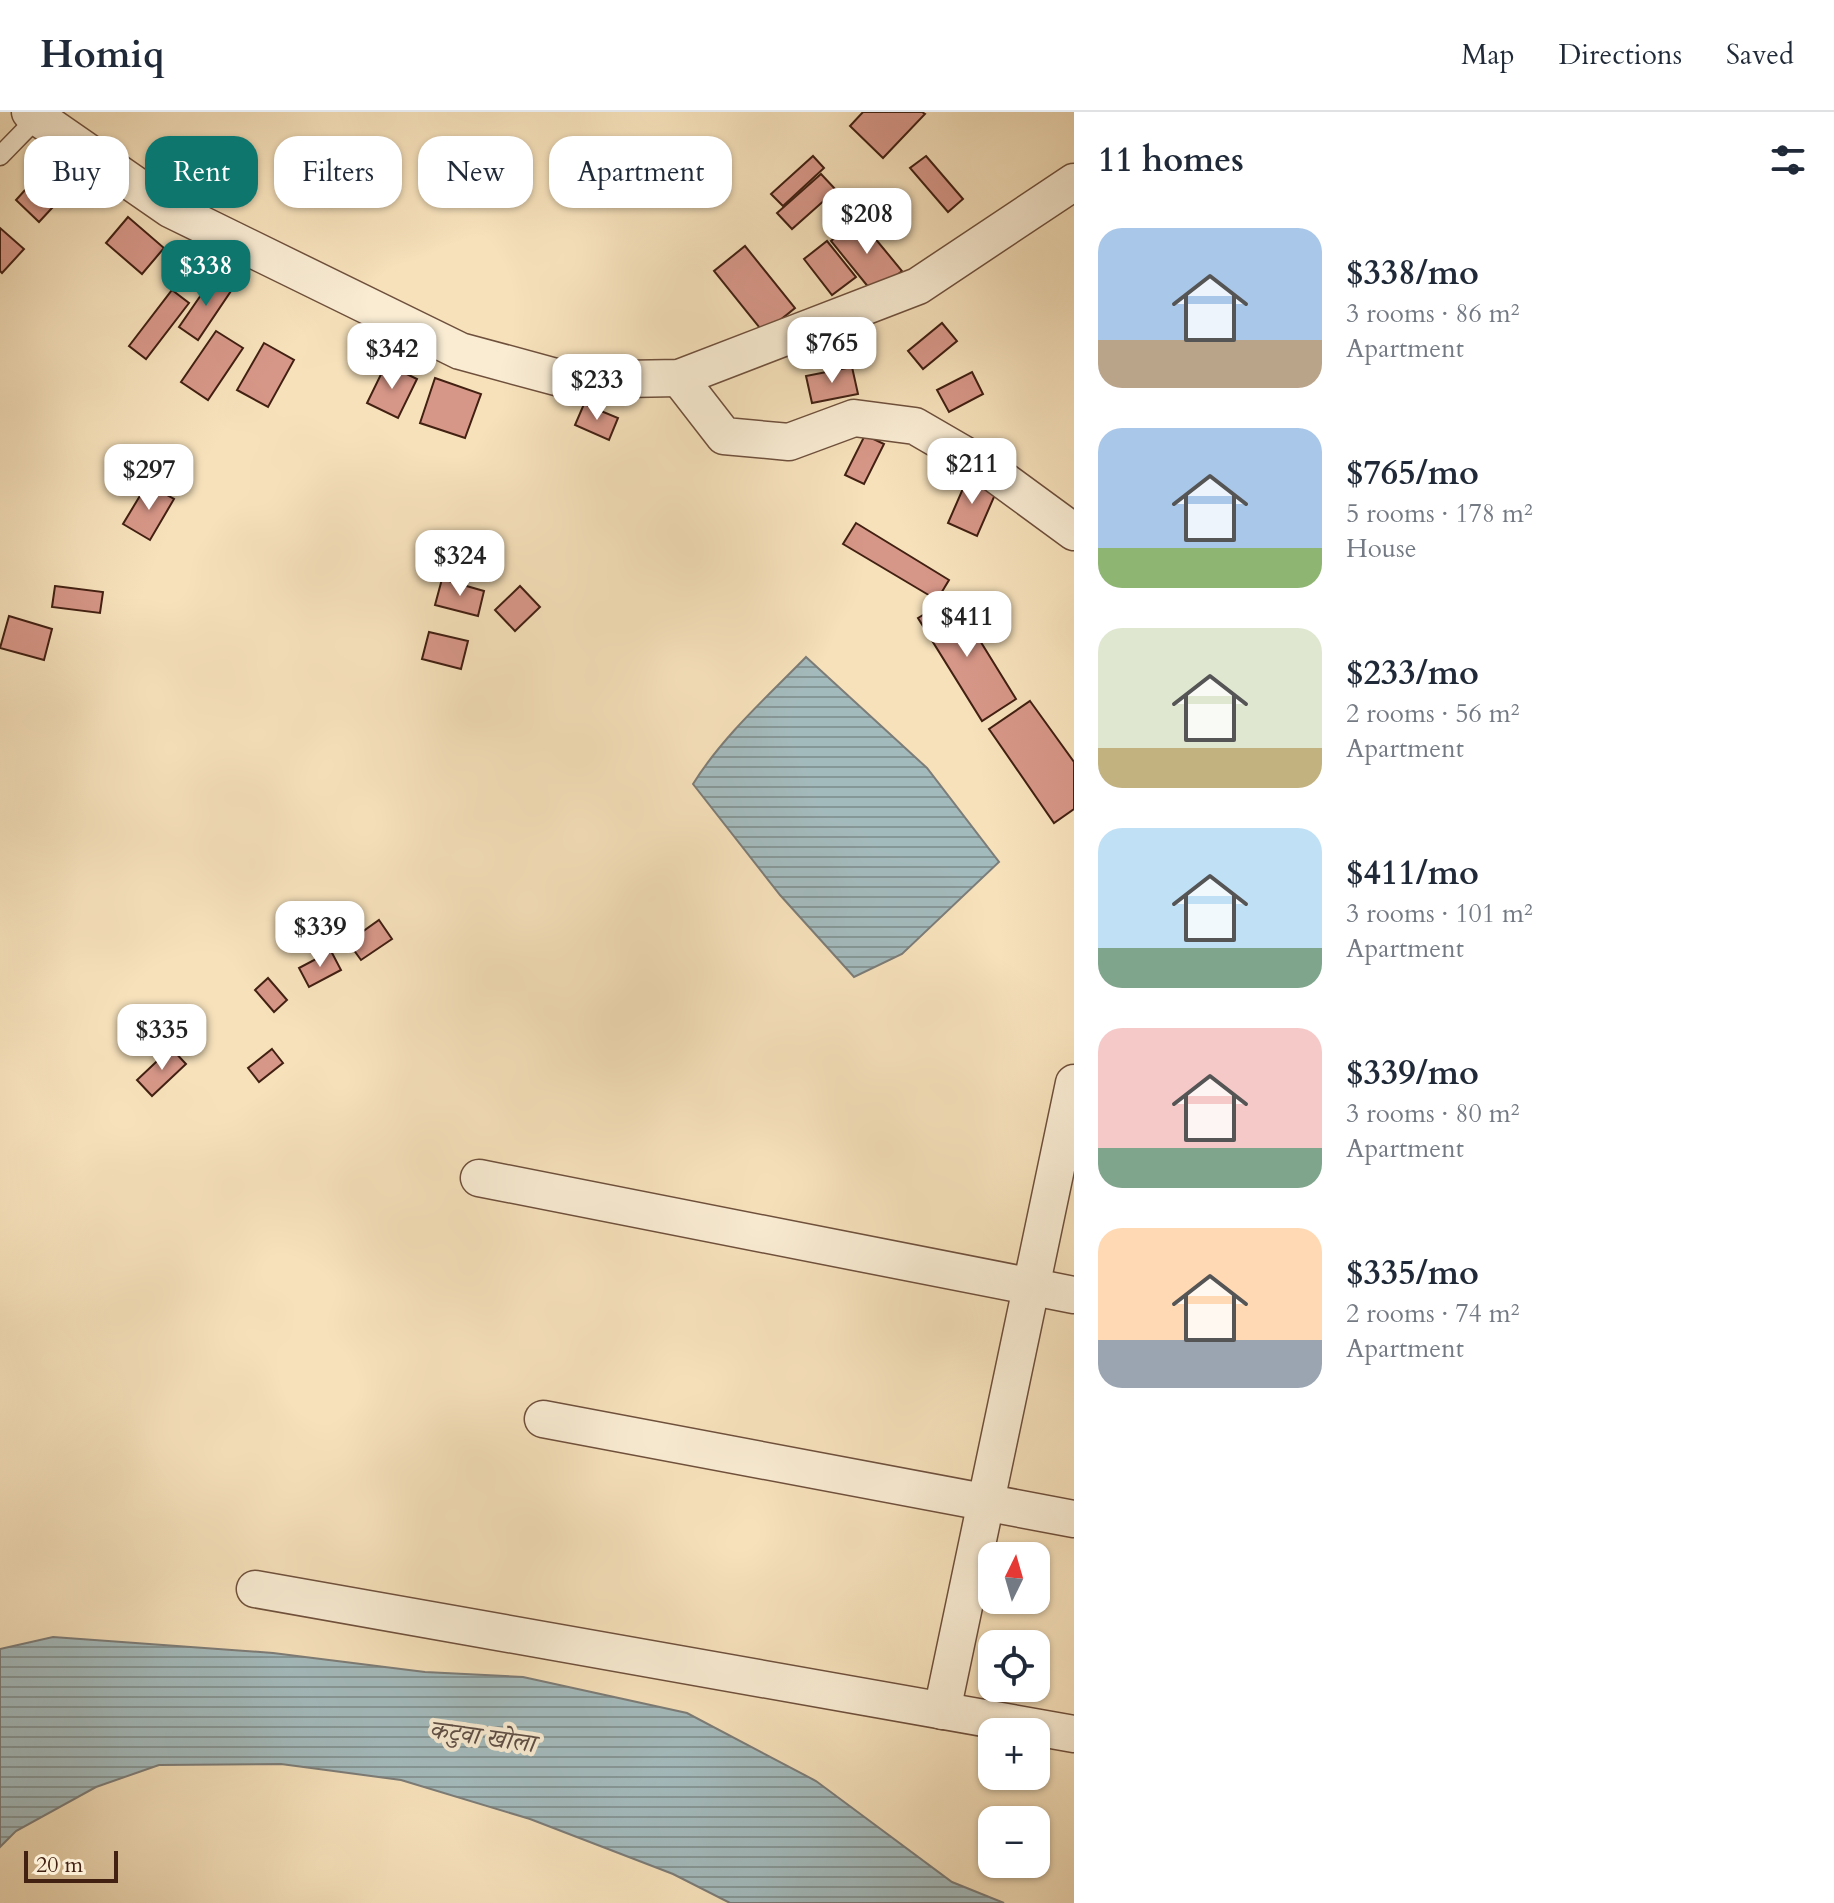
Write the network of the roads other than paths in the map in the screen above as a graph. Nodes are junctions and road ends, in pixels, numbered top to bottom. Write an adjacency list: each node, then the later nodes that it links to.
1 (34, 115): 2 (lane); 4 (street)
2 (0, 156)
3 (1074, 182): 4 (street)
4 (679, 378): 5 (street)
5 (1074, 532)
6 (1074, 1083): 8 (street)
7 (479, 1178): 8 (street)
8 (1031, 1287): 9 (street); 11 (street)
9 (1074, 1295)
10 (543, 1419): 11 (street)
11 (986, 1503): 12 (street); 14 (street)
12 (1074, 1519)
13 (255, 1589): 14 (street)
14 (942, 1711): 15 (street)
15 (1074, 1734)

